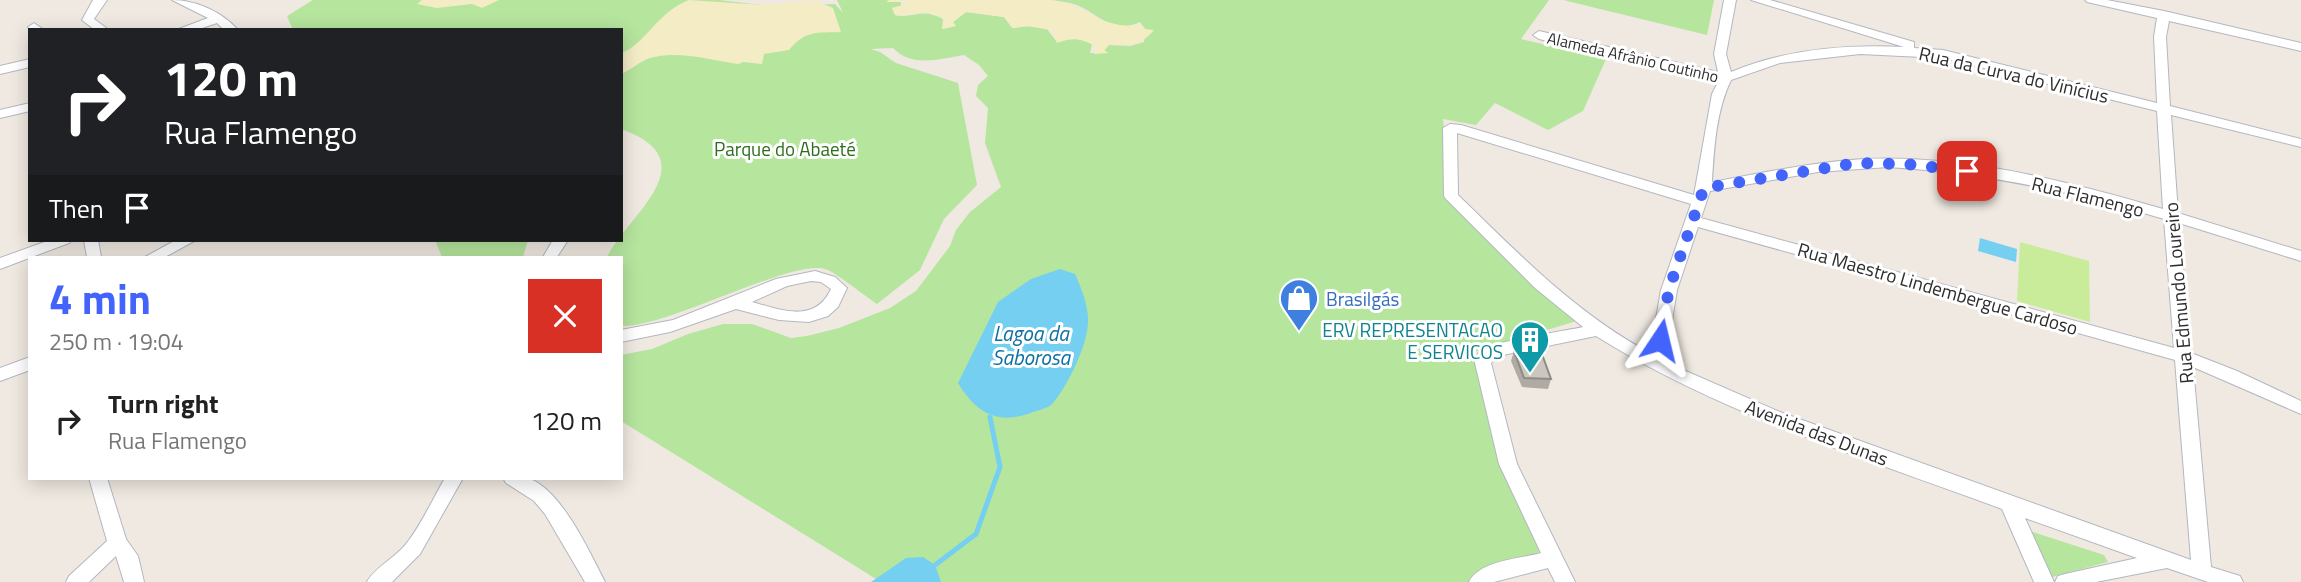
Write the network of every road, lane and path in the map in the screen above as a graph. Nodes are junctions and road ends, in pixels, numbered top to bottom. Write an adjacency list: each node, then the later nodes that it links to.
1 (101, 0): 8 (street)
2 (178, 0): 7 (street)
3 (1730, 0): 16 (street)
4 (1757, 0): 13 (street)
5 (2091, 0): 6 (street)
6 (2165, 15): 12 (street); 18 (street, Rua Edmundo Loureiro)
7 (219, 19): 9 (street); 10 (street)
8 (100, 28)
9 (188, 28)
10 (230, 28)
11 (1539, 35): 16 (street, Alameda Afrânio Coutinho)
12 (2301, 47)
13 (1942, 54): 16 (street, Rua da Curva do Vinícius); 18 (street, Rua da Curva do Vinícius)
14 (28, 63): 15 (street)
15 (0, 70)
16 (1726, 78): 21 (street)
17 (28, 107): 19 (street)
18 (2165, 108): 20 (street, Rua da Curva do Vinícius); 22 (street, Rua Edmundo Loureiro)
19 (0, 114)
20 (2301, 143)
21 (1701, 195): 22 (street, Rua Flamengo); 23 (street); 30 (street, Avenida das Dunas)
22 (2171, 216): 27 (street, Rua Flamengo); 32 (street, Rua Edmundo Loureiro)
23 (1691, 220): 32 (street, Rua Maestro Lindembergue Cardoso); 34 (street)
24 (59, 242): 28 (street)
25 (184, 242): 26 (street)
26 (155, 256)
27 (2301, 256)
28 (4, 263)
29 (735, 303): 29 (street); 31 (street)
30 (1598, 330): 34 (street, Avenida das Dunas); 42 (street)
31 (623, 336)
32 (2184, 357): 36 (street, Rua Maestro Lindembergue Cardoso); 44 (street, Rua Edmundo Loureiro)
33 (28, 364): 35 (street)
34 (1656, 365): 40 (street, Avenida das Dunas)
35 (0, 375)
36 (2301, 408)
37 (99, 480): 41 (street)
38 (453, 480): 45 (street)
39 (518, 480): 48 (street)
40 (2009, 504): 43 (street, Avenida das Dunas); 51 (street)
41 (117, 543): 46 (street); 47 (street)
42 (1552, 559): 49 (street); 50 (street)
43 (2165, 561): 44 (street, Avenida das Dunas); 52 (street)
44 (2202, 572): 53 (street, Avenida das Dunas)
45 (388, 579)
46 (76, 582)
47 (134, 582)
48 (595, 582)
49 (1479, 582)
50 (1565, 582)
51 (2044, 582)
52 (2065, 582)
53 (2233, 582)

